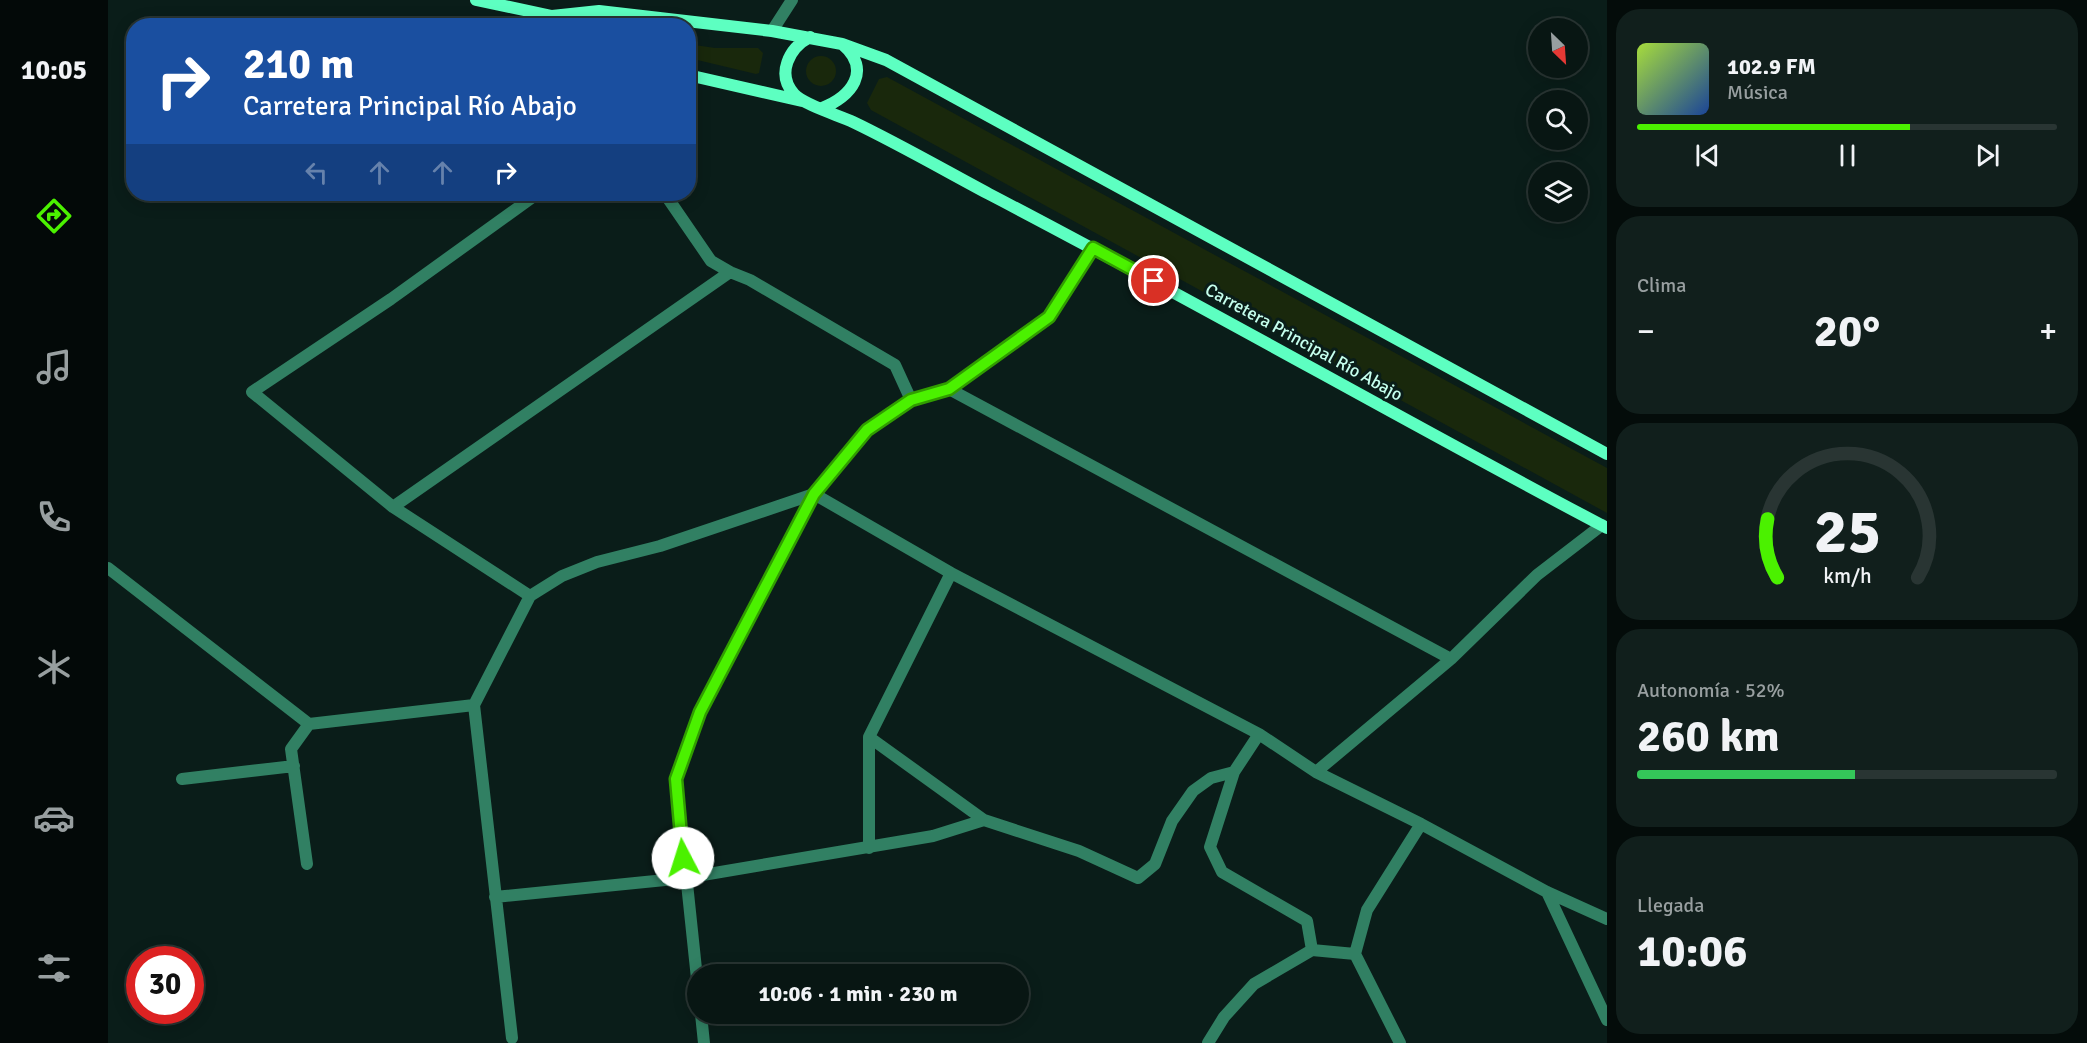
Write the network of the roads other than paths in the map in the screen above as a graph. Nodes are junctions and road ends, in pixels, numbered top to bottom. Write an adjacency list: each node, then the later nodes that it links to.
1 (476, 0): 3 (main road)
2 (792, 0): 7 (street)
3 (552, 16): 4 (main road); 5 (main road)
4 (554, 18)
5 (660, 18)
6 (696, 22): 7 (main road)
7 (772, 31): 8 (main road)
8 (810, 37): 9 (main road); 11 (main road)
9 (842, 44): 12 (main road); 19 (main road)
10 (696, 78): 11 (main road)
11 (803, 101): 12 (main road)
12 (822, 108): 15 (main road, Carretera Principal Río Abajo)
13 (527, 201): 21 (street)
14 (670, 201): 16 (street)
15 (1093, 248): 17 (street); 22 (main road, Carretera Principal Río Abajo)
16 (730, 272): 18 (street); 21 (street)
17 (949, 389): 18 (street); 26 (street)
18 (911, 400): 20 (street)
19 (1607, 454)
20 (814, 494): 24 (street); 25 (street); 39 (street)
21 (393, 507): 25 (street)
22 (1604, 527): 26 (street)
23 (108, 568): 28 (street)
24 (951, 573): 29 (street); 30 (street)
25 (530, 596): 27 (street)
26 (1451, 659): 33 (street)
27 (474, 705): 28 (street); 41 (street)
28 (309, 724): 31 (street)
29 (1259, 734): 32 (street); 33 (street)
30 (868, 737): 35 (street); 37 (street)
31 (294, 766): 34 (street); 38 (street)
32 (1234, 772): 35 (street); 43 (street)
33 (1316, 772): 36 (street)
34 (182, 779)
35 (984, 820): 37 (street)
36 (1421, 824): 40 (street); 44 (street)
37 (869, 848): 39 (street)
38 (307, 864)
39 (685, 878): 41 (street); 45 (street)
40 (1547, 892): 42 (street); 46 (street)
41 (495, 897): 48 (street)
42 (1607, 919)
43 (1312, 950): 44 (street); 50 (street)
44 (1355, 954): 51 (street)
45 (695, 964)
46 (1607, 1020)
47 (701, 1024): 49 (street)
48 (512, 1038)
49 (704, 1043)
50 (1208, 1043)
51 (1400, 1043)

